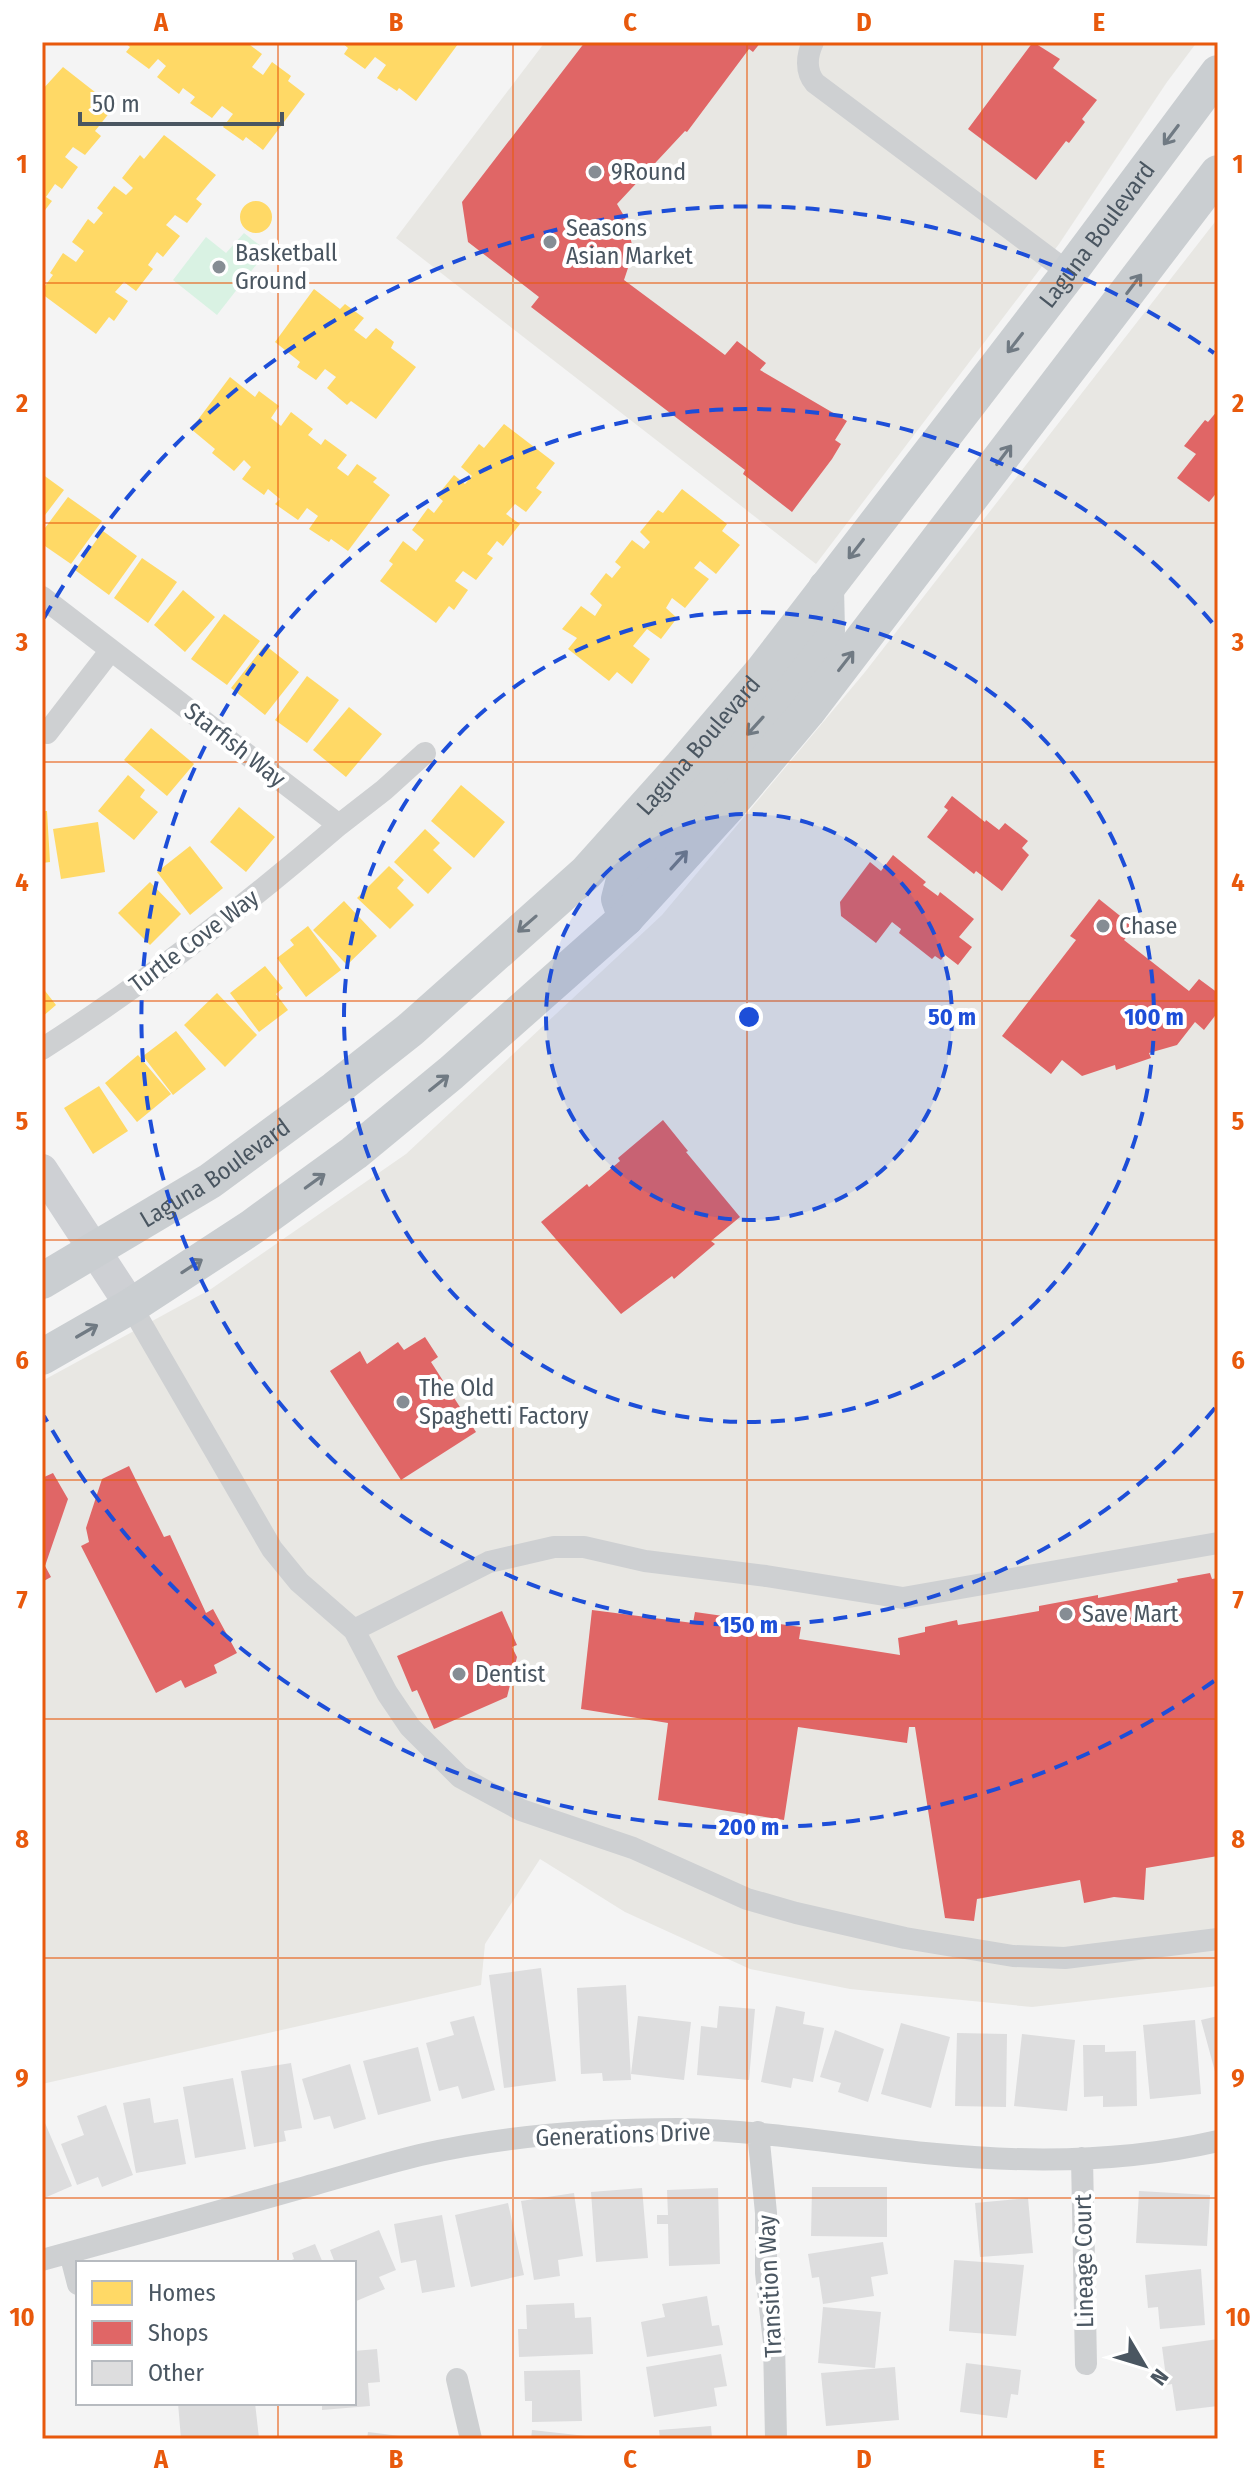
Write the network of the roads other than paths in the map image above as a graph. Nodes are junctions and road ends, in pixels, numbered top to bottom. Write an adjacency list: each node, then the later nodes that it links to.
1 (813, 42): 4 (street)
2 (1218, 73): 4 (main road, Laguna Boulevard, one-way to 4)
3 (1218, 173): 11 (main road, one-way to 3)
4 (1069, 273): 5 (main road, Laguna Boulevard, one-way to 5)
5 (826, 588): 11 (main road, one-way to 11); 14 (main road, Laguna Boulevard, one-way to 14)
6 (42, 597): 7 (street, Starfish Way)
7 (111, 650): 8 (street); 10 (street, Starfish Way)
8 (47, 733)
9 (425, 753): 10 (street)
10 (339, 825): 12 (street, Turtle Cove Way)
11 (626, 918): 16 (main road, one-way to 11)
12 (42, 1049)
13 (42, 1170): 14 (street)
14 (95, 1248): 15 (main road, Laguna Boulevard); 16 (street)
15 (42, 1281)
16 (131, 1306): 17 (main road, one-way to 16); 19 (street)
17 (42, 1357)
18 (1218, 1543): 19 (street)
19 (354, 1630): 20 (street)
20 (1218, 1939)
21 (758, 2132): 23 (street, Generations Drive); 24 (street, Generations Drive); 30 (street, Transition Way)
22 (1218, 2141): 23 (street, Generations Drive)
23 (1082, 2158): 27 (street, Lineage Court)
24 (70, 2253): 25 (street, Generations Drive); 26 (street)
25 (42, 2260)
26 (76, 2276)
27 (1086, 2364)
28 (457, 2379): 29 (street)
29 (471, 2439)
30 (776, 2439)

